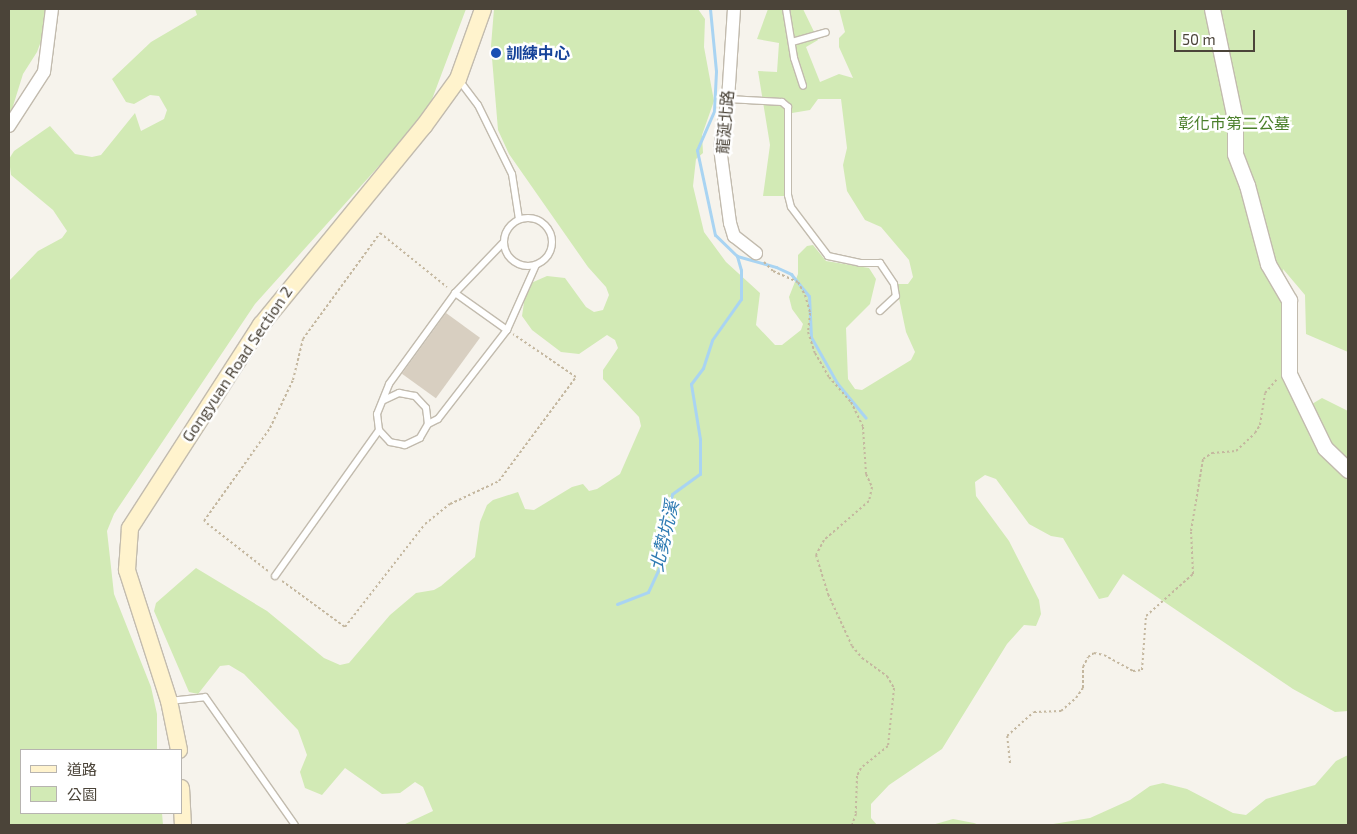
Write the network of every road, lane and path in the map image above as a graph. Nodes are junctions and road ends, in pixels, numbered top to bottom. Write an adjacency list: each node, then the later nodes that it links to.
1 (52, 9): 11 (street)
2 (483, 9): 8 (main road, Gongyuan Road Section 2)
3 (734, 9): 10 (street, 龍涎北路)
4 (786, 9): 7 (lane)
5 (1212, 9): 19 (street)
6 (826, 32): 7 (lane)
7 (792, 42): 9 (lane)
8 (458, 80): 12 (lane); 25 (main road, Gongyuan Road Section 2)
9 (803, 86)
10 (728, 99): 14 (street, 龍涎北路); 17 (lane)
11 (9, 126)
12 (519, 220): 13 (lane); 15 (lane)
13 (503, 243): 15 (lane); 16 (lane)
14 (756, 253): 31 (path)
15 (536, 265): 18 (lane)
16 (455, 293): 18 (lane); 20 (lane); 24 (path)
17 (880, 311)
18 (507, 330): 21 (lane); 24 (path)
19 (1290, 374): 23 (street); 27 (path)
20 (384, 400): 21 (lane); 22 (lane)
21 (428, 424): 22 (lane)
22 (379, 430): 24 (lane)
23 (1348, 470)
24 (275, 576)
25 (169, 701): 26 (main road, Gongyuan Road Section 2); 30 (lane)
26 (179, 749)
27 (1010, 763)
28 (182, 806): 29 (main road)
29 (183, 825)
30 (295, 825)
31 (852, 825)

